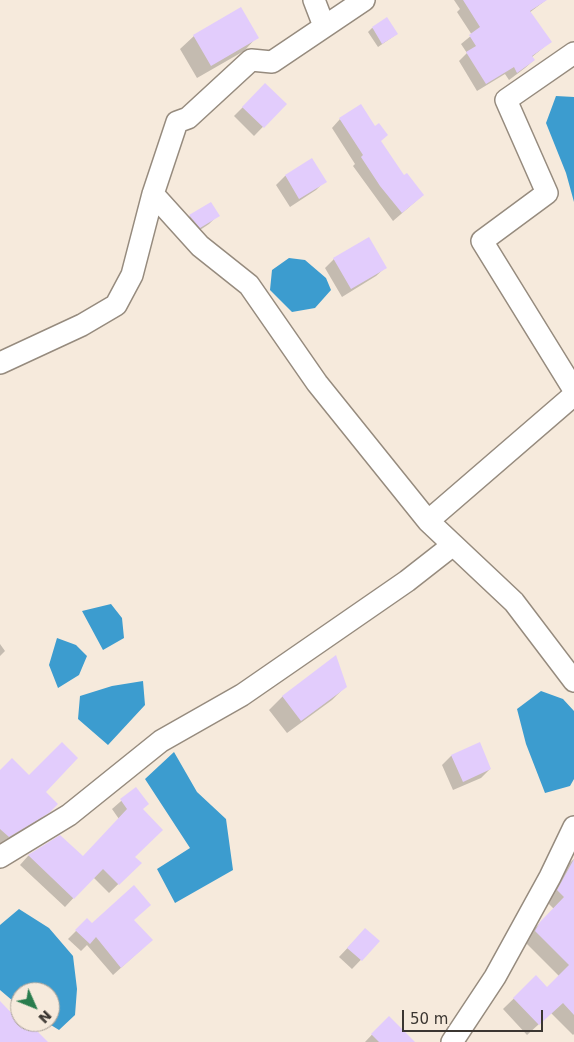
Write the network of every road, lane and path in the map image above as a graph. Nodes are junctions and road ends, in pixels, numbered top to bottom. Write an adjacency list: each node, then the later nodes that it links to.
1 (314, 0): 3 (street)
2 (364, 0): 3 (street)
3 (324, 26): 5 (street)
4 (574, 53): 7 (street)
5 (153, 194): 6 (street); 9 (street)
6 (0, 363)
7 (574, 390)
8 (574, 395): 9 (street)
9 (428, 521): 10 (street)
10 (453, 545): 11 (street); 13 (street)
11 (574, 681)
12 (574, 827): 14 (street)
13 (0, 857)
14 (452, 1042)

